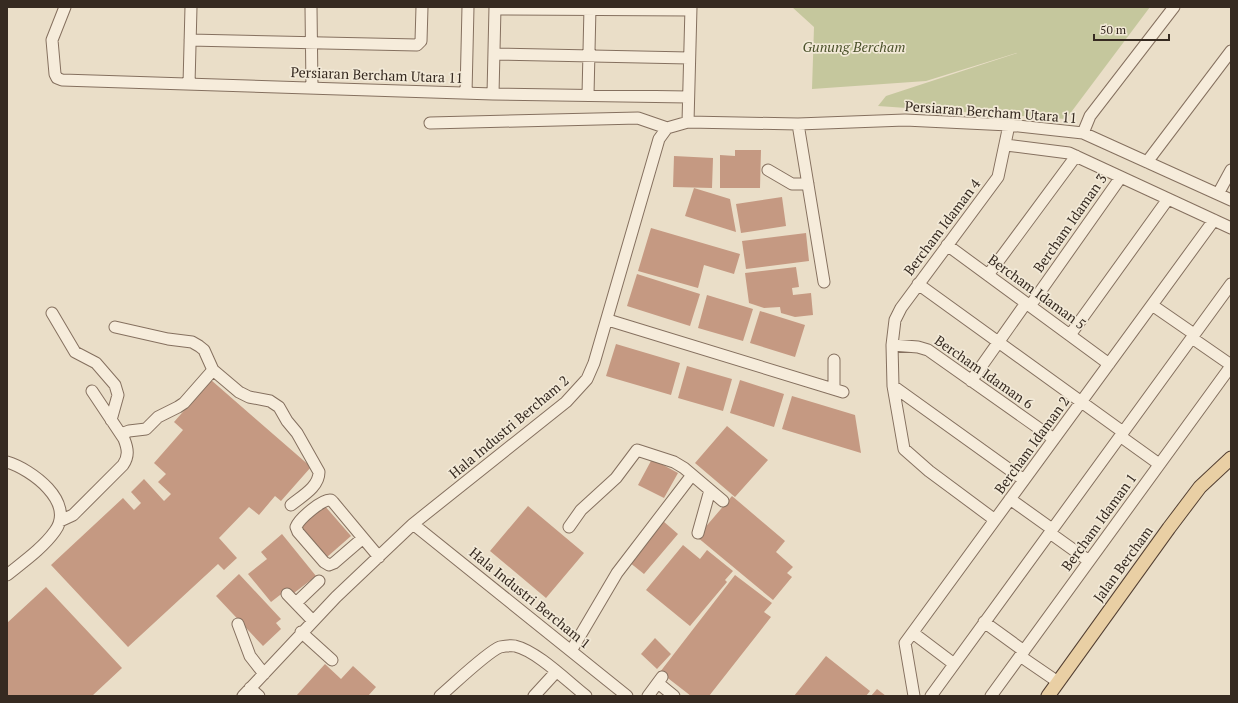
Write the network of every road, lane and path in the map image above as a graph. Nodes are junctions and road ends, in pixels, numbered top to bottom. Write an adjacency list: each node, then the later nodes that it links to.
1 (65, 7): 16 (street, Persiaran Bercham Utara 11)
2 (191, 7): 10 (street)
3 (311, 7): 11 (street)
4 (422, 7): 11 (street)
5 (468, 7): 18 (street)
6 (1174, 7): 27 (street)
7 (495, 8): 8 (street); 13 (street)
8 (590, 8): 9 (street); 14 (street)
9 (691, 8): 15 (street)
10 (190, 40): 11 (street); 16 (street)
11 (312, 42): 17 (street)
12 (1231, 51): 30 (street)
13 (494, 54): 14 (street); 19 (street)
14 (589, 55): 15 (street); 20 (street)
15 (689, 58): 21 (street)
16 (189, 84): 17 (street, Persiaran Bercham Utara 11)
17 (312, 88): 18 (street, Persiaran Bercham Utara 11)
18 (466, 93): 19 (street, Persiaran Bercham Utara 11)
19 (493, 94): 20 (street, Persiaran Bercham Utara 11)
20 (588, 95): 21 (street, Persiaran Bercham Utara 11)
21 (688, 97): 22 (street)
22 (688, 122): 24 (street, Persiaran Bercham Utara 11); 26 (street)
23 (430, 123): 26 (street)
24 (798, 124): 25 (street, Persiaran Bercham Utara 11); 34 (street)
25 (1009, 125): 27 (street, Persiaran Bercham Utara 11); 28 (street, Bercham Idaman 4)
26 (667, 128): 48 (street, Hala Industri Bercham 2)
27 (1083, 133): 30 (street, Persiaran Bercham Utara 11)
28 (1006, 145): 29 (street); 40 (street, Bercham Idaman 4)
29 (1076, 156): 33 (street); 41 (street)
30 (1147, 162): 35 (street, Persiaran Bercham Utara 11)
31 (768, 170): 34 (street)
32 (1231, 170): 35 (street)
33 (1121, 177): 36 (street); 45 (street, Bercham Idaman 3)
34 (808, 184): 42 (street)
35 (1218, 194): 37 (street, Persiaran Bercham Utara 11)
36 (1168, 199): 38 (street); 50 (street)
37 (1231, 200)
38 (1214, 220): 39 (street); 46 (street, Bercham Idaman 2)
39 (1231, 228)
40 (947, 245): 41 (street, Bercham Idaman 5); 43 (street, Bercham Idaman 4)
41 (988, 275): 45 (street, Bercham Idaman 5)
42 (824, 282)
43 (918, 284): 52 (street); 53 (street, Bercham Idaman 4)
44 (1231, 284): 51 (street)
45 (1028, 304): 50 (street, Bercham Idaman 5); 52 (street, Bercham Idaman 3)
46 (1152, 305): 51 (street); 55 (street, Bercham Idaman 2)
47 (52, 313): 62 (street)
48 (608, 320): 54 (street); 77 (street, Hala Industri Bercham 2)
49 (115, 327): 57 (street)
50 (1070, 335): 55 (street, Bercham Idaman 5)
51 (1193, 336): 56 (street); 64 (street)
52 (998, 342): 58 (street, Bercham Idaman 3); 61 (street)
53 (892, 345): 58 (street, Bercham Idaman 6); 59 (street, Bercham Idaman 4)
54 (834, 360)
55 (1109, 364): 61 (street, Bercham Idaman 2)
56 (1231, 365): 68 (street, Bercham Idaman 1)
57 (213, 370): 63 (street); 74 (street)
58 (971, 381): 65 (street, Bercham Idaman 6)
59 (893, 386): 70 (street); 75 (street, Bercham Idaman 4)
60 (92, 391): 62 (street)
61 (1081, 402): 64 (street); 65 (street, Bercham Idaman 2)
62 (111, 420): 63 (street)
63 (121, 434): 76 (street)
64 (1122, 434): 68 (street); 79 (street)
65 (1054, 439): 70 (street, Bercham Idaman 2)
66 (1231, 458): 99 (main road, Jalan Bercham)
67 (7, 462): 76 (street)
68 (1159, 464): 83 (street, Bercham Idaman 1)
69 (692, 475): 71 (street); 78 (street); 93 (street)
70 (1024, 480): 72 (street, Bercham Idaman 2)
71 (710, 490): 73 (street); 80 (street)
72 (1010, 499): 75 (street, Bercham Idaman 2); 79 (street)
73 (723, 501)
74 (291, 505)
75 (995, 520): 92 (street, Bercham Idaman 2)
76 (60, 521): 84 (street)
77 (413, 524): 82 (street, Hala Industri Bercham 2); 93 (street, Hala Industri Bercham 1)
78 (569, 527)
79 (1051, 531): 83 (street); 89 (street)
80 (698, 533)
81 (363, 538): 81 (street); 82 (street)
82 (379, 557): 88 (street, Hala Industri Bercham 2)
83 (1088, 561): 94 (street, Bercham Idaman 1)
84 (7, 575)
85 (319, 581): 87 (street)
86 (287, 594): 87 (street)
87 (296, 604): 88 (street)
88 (312, 621): 91 (street, Hala Industri Bercham 2)
89 (984, 622): 94 (street); 96 (street)
90 (238, 624): 98 (street)
91 (301, 632): 95 (street); 98 (street, Hala Industri Bercham 2)
92 (913, 633): 96 (street); 108 (street, Bercham Idaman 2)
93 (571, 651): 105 (street, Hala Industri Bercham 1)
94 (1022, 653): 99 (street); 110 (street, Bercham Idaman 1)
95 (332, 660)
96 (954, 664): 109 (street)
97 (556, 672): 102 (street); 103 (street); 104 (street)
98 (264, 674): 100 (street, Hala Industri Bercham 2)
99 (1058, 682): 111 (main road, Jalan Bercham)
100 (247, 692): 101 (street)
101 (260, 696)
102 (440, 696)
103 (534, 696)
104 (586, 696)
105 (627, 696)
106 (648, 696): 107 (street)
107 (674, 696)
108 (914, 696)
109 (931, 696)
110 (991, 696)
111 (1048, 696)

